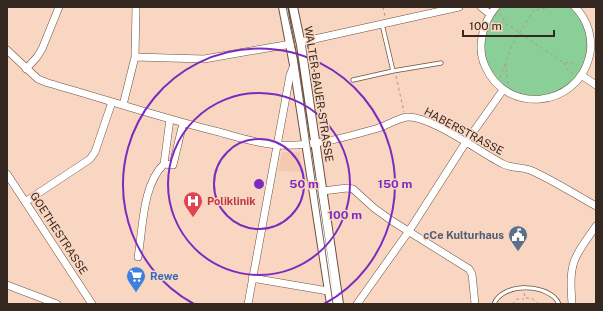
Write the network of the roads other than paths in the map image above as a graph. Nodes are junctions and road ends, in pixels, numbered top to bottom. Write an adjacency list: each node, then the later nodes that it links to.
1 (59, 7): 16 (street)
2 (136, 7): 13 (street)
3 (283, 7): 11 (street, WALTER-BAUER-STRASSE)
4 (293, 7): 10 (street, WALTER-BAUER-STRASSE)
5 (459, 7): 9 (street)
6 (481, 7): 8 (street)
7 (575, 7): 18 (street)
8 (492, 12): 21 (street)
9 (384, 24): 10 (street); 17 (lane)
10 (301, 42): 27 (street, WALTER-BAUER-STRASSE)
11 (291, 44): 13 (street); 15 (street, WALTER-BAUER-STRASSE)
12 (7, 50): 16 (street, HABERSTRASSE)
13 (135, 57): 23 (street)
14 (441, 63): 17 (lane)
15 (294, 65): 28 (street); 29 (street, WALTER-BAUER-STRASSE)
16 (26, 69): 22 (street, HABERSTRASSE)
17 (394, 71): 19 (lane)
18 (581, 75): 20 (street); 21 (street)
19 (353, 80)
20 (596, 85)
21 (501, 87): 26 (street)
22 (112, 102): 23 (street, HABERSTRASSE); 33 (street)
23 (123, 105): 24 (street, HABERSTRASSE)
24 (170, 119): 25 (street, HABERSTRASSE); 30 (street)
25 (183, 123): 28 (street, HABERSTRASSE); 30 (street)
26 (466, 142): 27 (street, HABERSTRASSE); 34 (street, HABERSTRASSE); 36 (street)
27 (316, 144): 29 (street, HABERSTRASSE); 32 (street, WALTER-BAUER-STRASSE)
28 (277, 145): 29 (street, HABERSTRASSE); 38 (street)
29 (306, 145): 40 (street, WALTER-BAUER-STRASSE)
30 (164, 164): 37 (street)
31 (7, 174): 33 (street, GOETHESTRASSE)
32 (323, 191): 36 (street); 45 (street, WALTER-BAUER-STRASSE)
33 (25, 202): 42 (street, GOETHESTRASSE)
34 (596, 206)
35 (596, 226): 50 (street)
36 (409, 231): 46 (street); 47 (street)
37 (138, 257)
38 (252, 278): 40 (street); 43 (street)
39 (7, 285): 41 (street)
40 (328, 291): 44 (street, WALTER-BAUER-STRASSE)
41 (57, 304)
42 (92, 304)
43 (248, 304)
44 (330, 304)
45 (339, 304)
46 (357, 304)
47 (474, 304)
48 (494, 304): 49 (lane)
49 (559, 304)
50 (572, 304)

